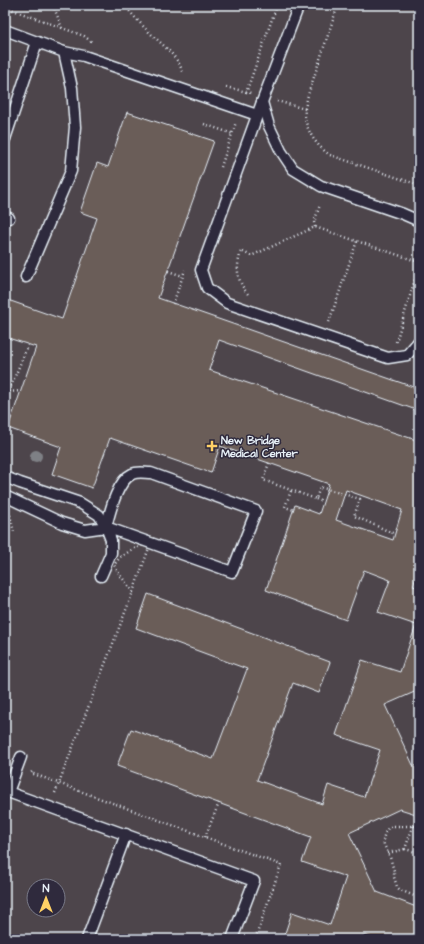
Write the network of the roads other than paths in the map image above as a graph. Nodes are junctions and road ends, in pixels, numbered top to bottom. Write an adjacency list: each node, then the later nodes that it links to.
1 (299, 5): 5 (lane)
2 (5, 30): 3 (lane)
3 (37, 42): 4 (lane); 7 (lane)
4 (64, 52): 6 (lane); 9 (lane)
5 (262, 102): 6 (lane); 8 (lane)
6 (257, 115): 10 (lane)
7 (5, 139)
8 (419, 221)
9 (26, 277)
10 (419, 341)
11 (5, 477): 13 (lane)
12 (5, 496): 13 (lane)
13 (106, 527): 13 (lane); 14 (lane)
14 (101, 576)
15 (21, 757): 16 (lane)
16 (7, 791): 17 (lane)
17 (126, 834): 18 (lane); 19 (lane)
18 (87, 939)
19 (232, 939)

